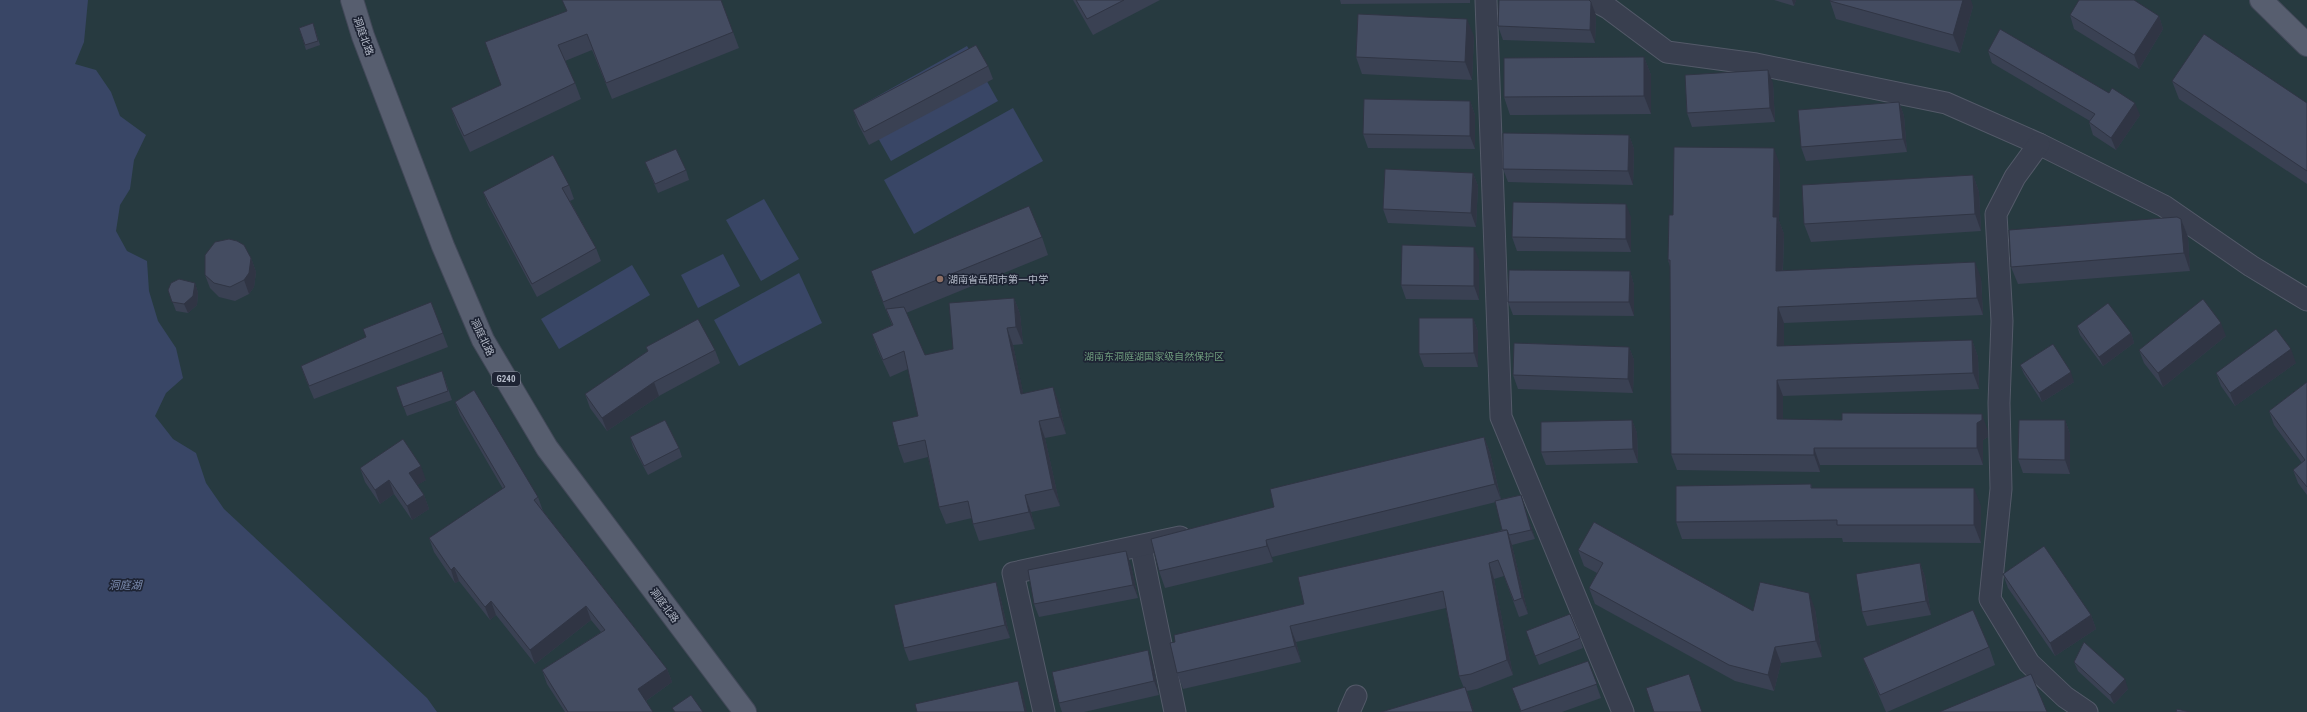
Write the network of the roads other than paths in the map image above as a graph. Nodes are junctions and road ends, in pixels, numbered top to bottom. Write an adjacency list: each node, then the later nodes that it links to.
1 (340, 0): 11 (main road, 洞庭北路 / G240)
2 (352, 0): 12 (main road, 洞庭北路 / G240)
3 (1486, 0): 15 (street)
4 (1593, 0): 7 (street)
5 (2261, 0): 6 (main road)
6 (2307, 46)
7 (2039, 144): 8 (street); 16 (street)
8 (2307, 300)
9 (1201, 532): 10 (street)
10 (1141, 547): 13 (street); 14 (street)
11 (733, 712)
12 (745, 712)
13 (1044, 712)
14 (1175, 712)
15 (1623, 712)
16 (2087, 712)

